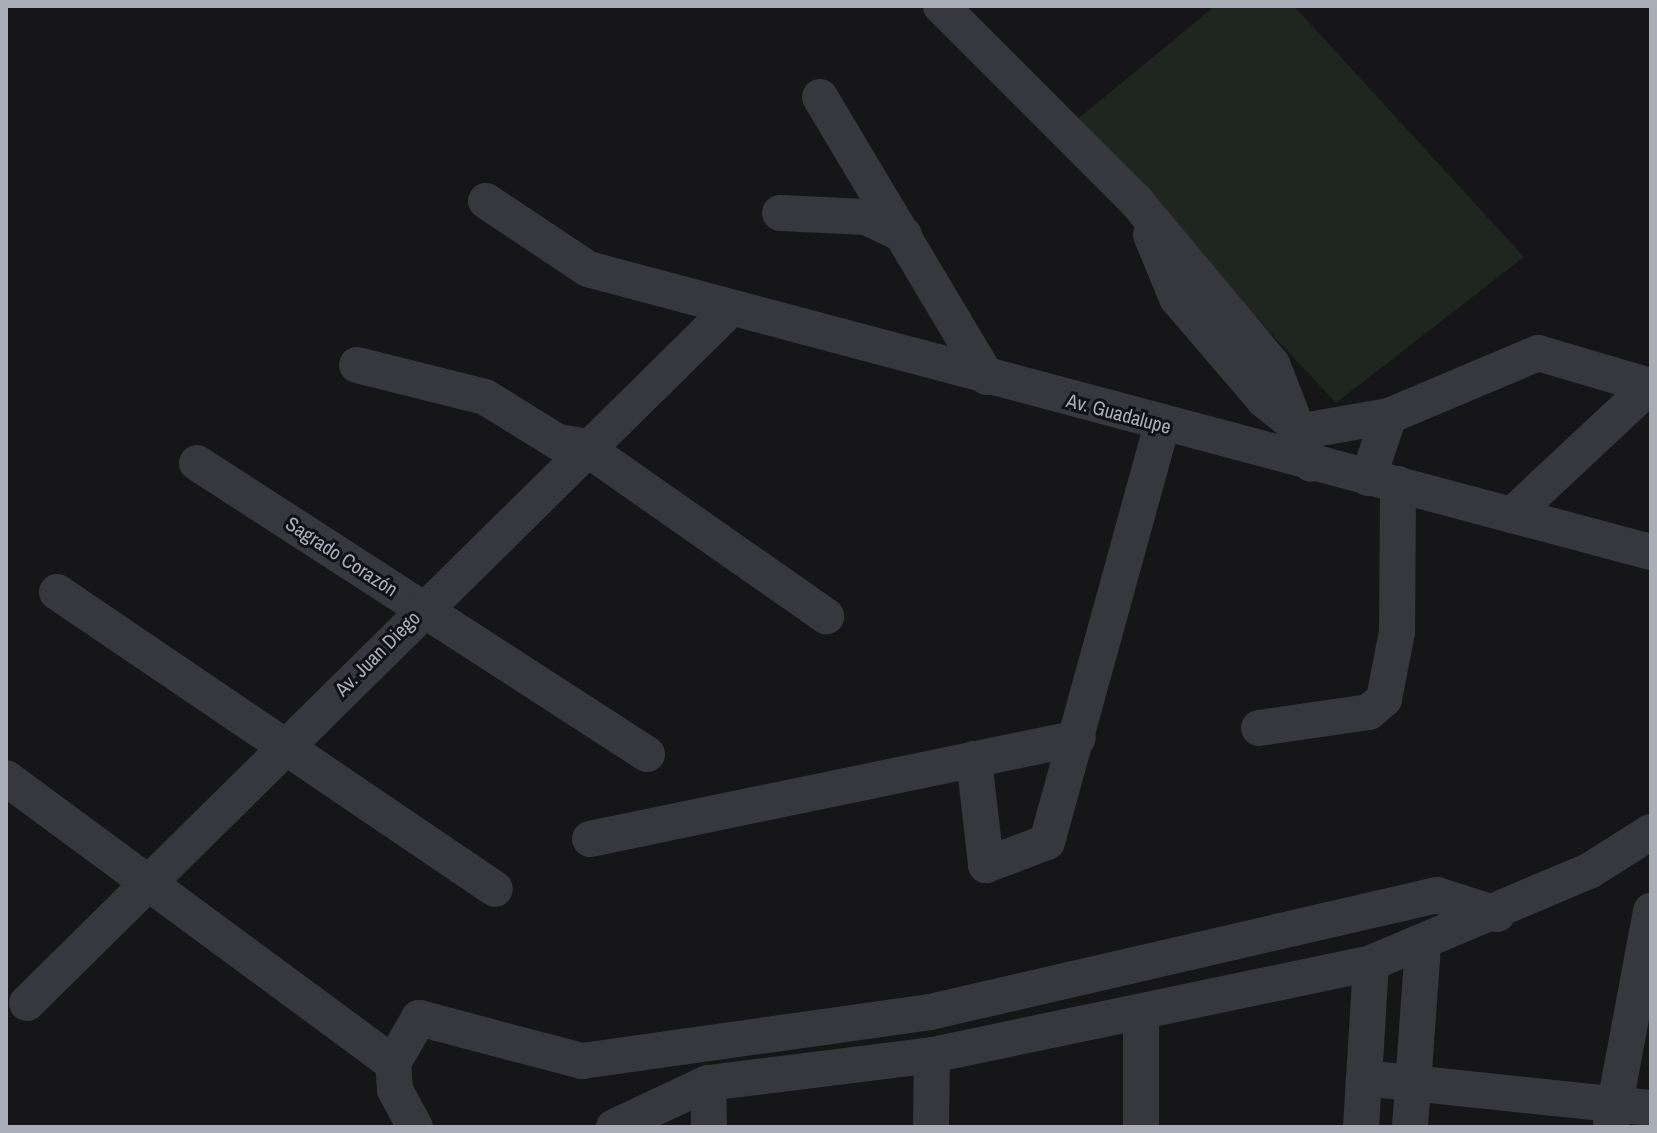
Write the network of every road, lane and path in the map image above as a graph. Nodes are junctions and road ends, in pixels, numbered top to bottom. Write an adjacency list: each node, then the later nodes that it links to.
1 (941, 6): 13 (street)
2 (820, 97): 5 (street)
3 (486, 201): 6 (street, Av. Guadalupe)
4 (780, 213): 5 (street)
5 (904, 235): 8 (street)
6 (731, 308): 8 (street, Av. Guadalupe); 12 (street, Av. Juan Diego)
7 (357, 365): 12 (street)
8 (987, 377): 11 (street, Av. Guadalupe)
9 (1650, 385): 10 (street); 16 (street)
10 (1389, 416): 13 (street); 15 (street)
11 (1162, 425): 13 (street, Av. Guadalupe); 22 (street)
12 (583, 446): 19 (street, Av. Juan Diego); 20 (street)
13 (1307, 448): 15 (street, Av. Guadalupe)
14 (197, 463): 19 (street, Sagrado Corazón)
15 (1383, 481): 16 (street, Av. Guadalupe); 21 (street)
16 (1512, 515): 17 (street, Av. Guadalupe)
17 (1651, 552)
18 (57, 592): 23 (street)
19 (422, 608): 23 (street, Av. Juan Diego); 24 (street, Sagrado Corazón)
20 (826, 616)
21 (1259, 728)
22 (1078, 738): 25 (street); 25 (street)
23 (284, 746): 29 (street, Av. Juan Diego); 30 (street)
24 (647, 754)
25 (974, 759): 28 (street)
26 (6, 778): 29 (street)
27 (1651, 832): 32 (street)
28 (590, 839)
29 (150, 879): 35 (street, Av. Juan Diego); 38 (street)
30 (495, 889)
31 (1651, 911): 43 (street)
32 (1497, 914): 33 (street); 38 (street)
33 (1423, 945): 34 (street); 41 (street)
34 (1371, 963): 36 (street); 39 (street)
35 (27, 1003)
36 (1141, 1012): 37 (street); 48 (street)
37 (932, 1055): 40 (street); 47 (street)
38 (393, 1063): 44 (street)
39 (1364, 1078): 41 (street); 49 (street)
40 (708, 1083): 45 (street); 46 (street)
41 (1415, 1086): 43 (street); 50 (street)
42 (1651, 1108): 43 (street)
43 (1612, 1115)
44 (415, 1127)
45 (614, 1127)
46 (709, 1127)
47 (931, 1127)
48 (1141, 1127)
49 (1361, 1127)
50 (1410, 1127)

